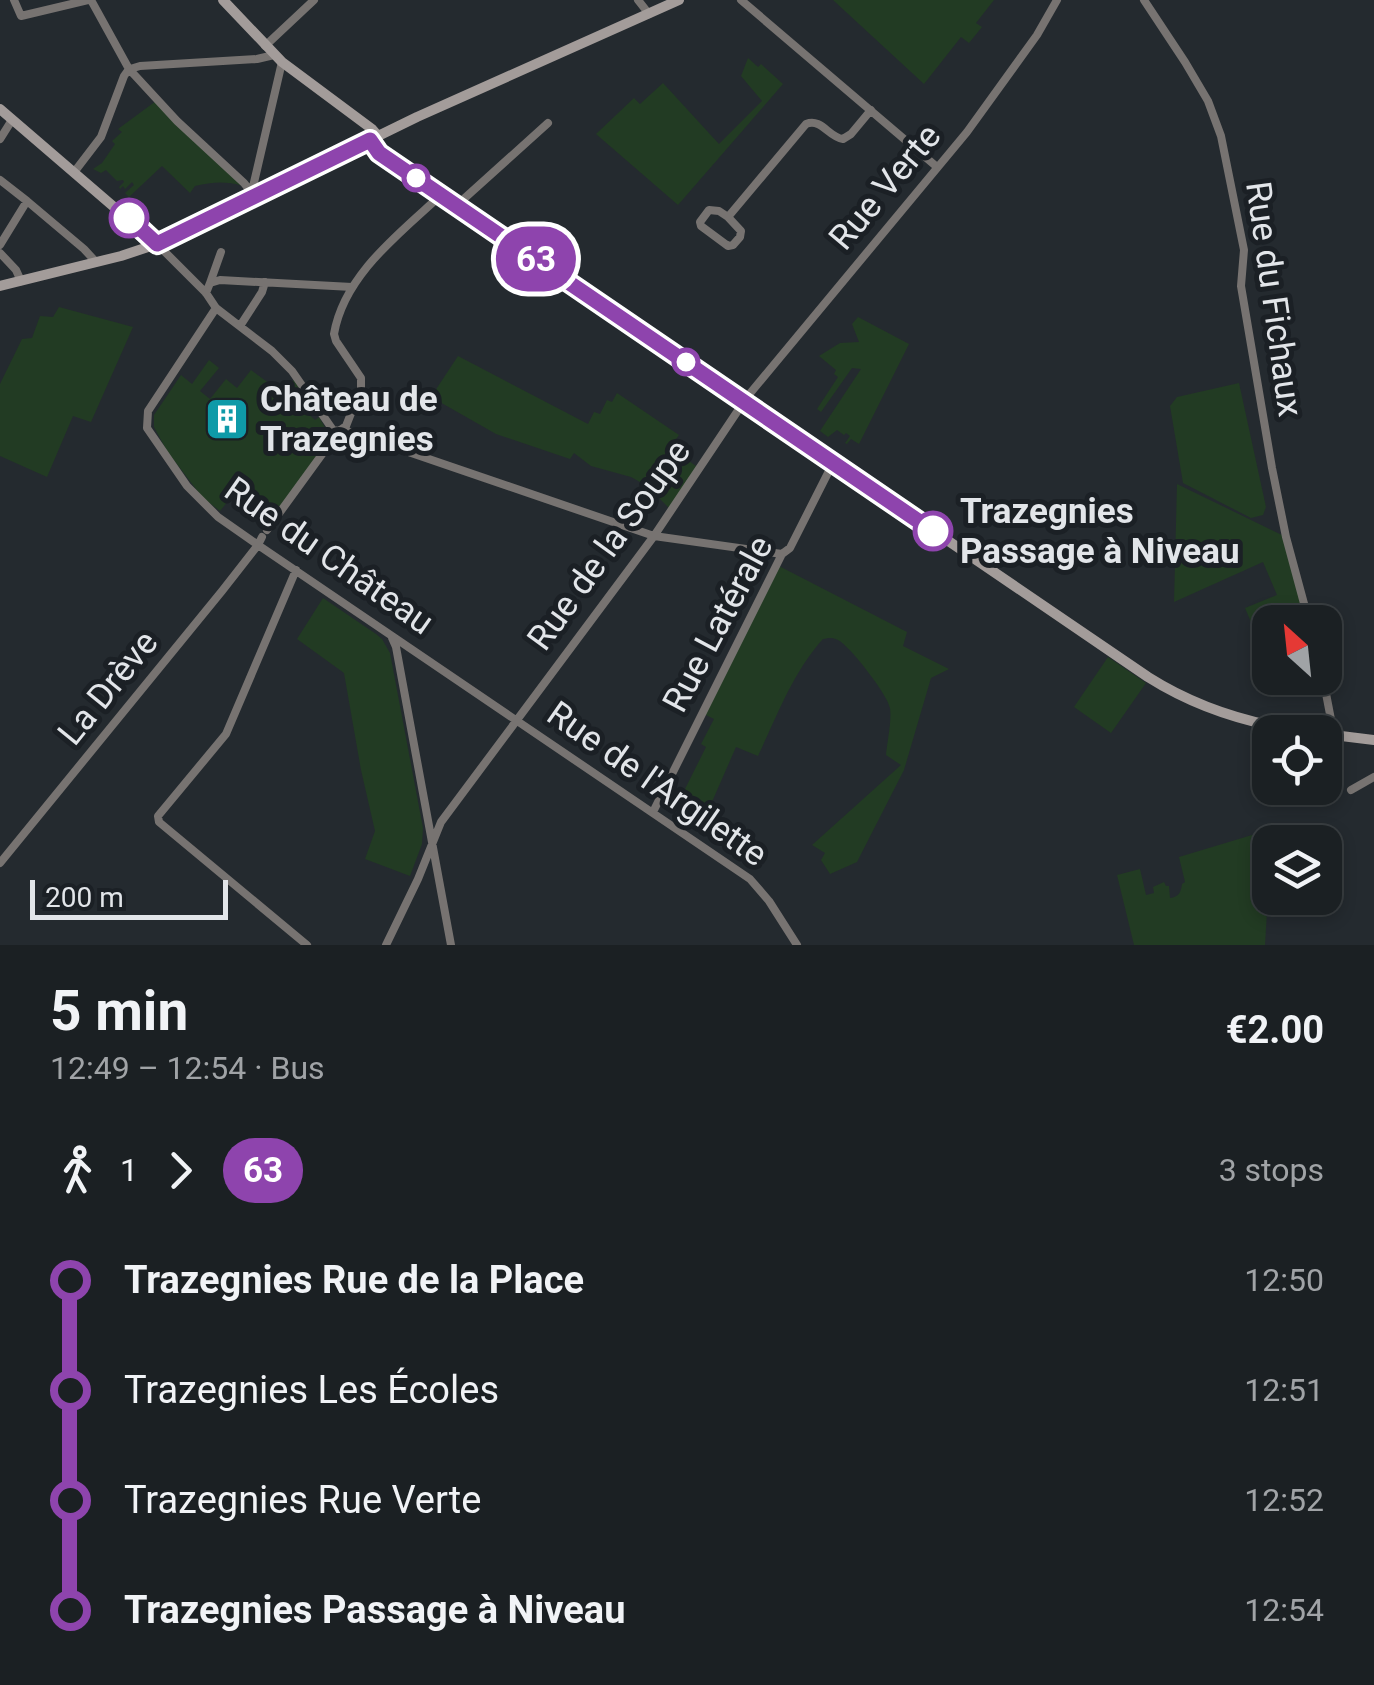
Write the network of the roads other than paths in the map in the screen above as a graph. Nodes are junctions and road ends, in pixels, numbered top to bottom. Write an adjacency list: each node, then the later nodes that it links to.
1 (14, 0): 2 (street)
2 (89, 0): 12 (street)
3 (223, 0): 11 (main road)
4 (314, 0): 11 (street)
5 (638, 0): 10 (street)
6 (679, 0): 10 (main road)
7 (741, 0): 14 (street)
8 (1057, 0): 19 (street, Rue Verte)
9 (1144, 0): 47 (street, Rue du Fichaux)
10 (650, 14): 17 (main road)
11 (274, 54): 12 (street); 17 (main road); 22 (street)
12 (130, 69): 20 (street); 22 (street)
13 (0, 108): 15 (main road)
14 (871, 110): 19 (street); 26 (street)
15 (12, 120): 18 (street); 20 (main road)
16 (548, 123): 25 (street)
17 (374, 138): 22 (main road); 23 (main road)
18 (0, 139)
19 (937, 167): 40 (street, Rue Verte)
20 (75, 172): 27 (main road)
21 (0, 180): 24 (street)
22 (253, 194): 27 (main road)
23 (442, 195): 25 (main road); 36 (street)
24 (27, 201): 28 (street); 31 (street)
25 (457, 205): 40 (main road)
26 (728, 217): 26 (street)
27 (157, 244): 31 (main road); 37 (street)
28 (0, 245)
29 (220, 252): 34 (street)
30 (0, 254): 32 (street)
31 (96, 262): 32 (main road)
32 (21, 281): 35 (main road)
33 (265, 282): 34 (street); 36 (street); 39 (street)
34 (210, 283): 37 (street)
35 (0, 286)
36 (352, 287): 41 (street, La Drève)
37 (206, 293): 38 (street)
38 (216, 308): 39 (street); 44 (street, Rue du Château)
39 (240, 326): 41 (street)
40 (744, 402): 42 (main road); 43 (street, Rue de la Soupe)
41 (339, 431): 43 (street); 44 (street, La Drève)
42 (832, 463): 45 (street, Rue Latérale); 50 (main road)
43 (654, 536): 45 (street); 49 (street, Rue de la Soupe)
44 (262, 537): 46 (street, Rue du Château); 57 (street, La Drève)
45 (782, 554): 55 (street, Rue Latérale)
46 (296, 570): 48 (street, Rue du Château); 58 (street)
47 (1304, 605)
48 (390, 634): 49 (street, Rue du Château); 56 (street)
49 (517, 718): 55 (street, Rue de l'Argilette); 56 (street, Rue de la Soupe)
50 (1252, 721)
51 (1342, 736): 52 (main road)
52 (1374, 740)
53 (1374, 777): 54 (street)
54 (1352, 790)
55 (653, 812): 61 (street, Rue de l'Argilette)
56 (432, 840): 59 (street, Rue de la Soupe); 60 (street)
57 (0, 863)
58 (307, 945)
59 (386, 945)
60 (452, 945)
61 (797, 945)

